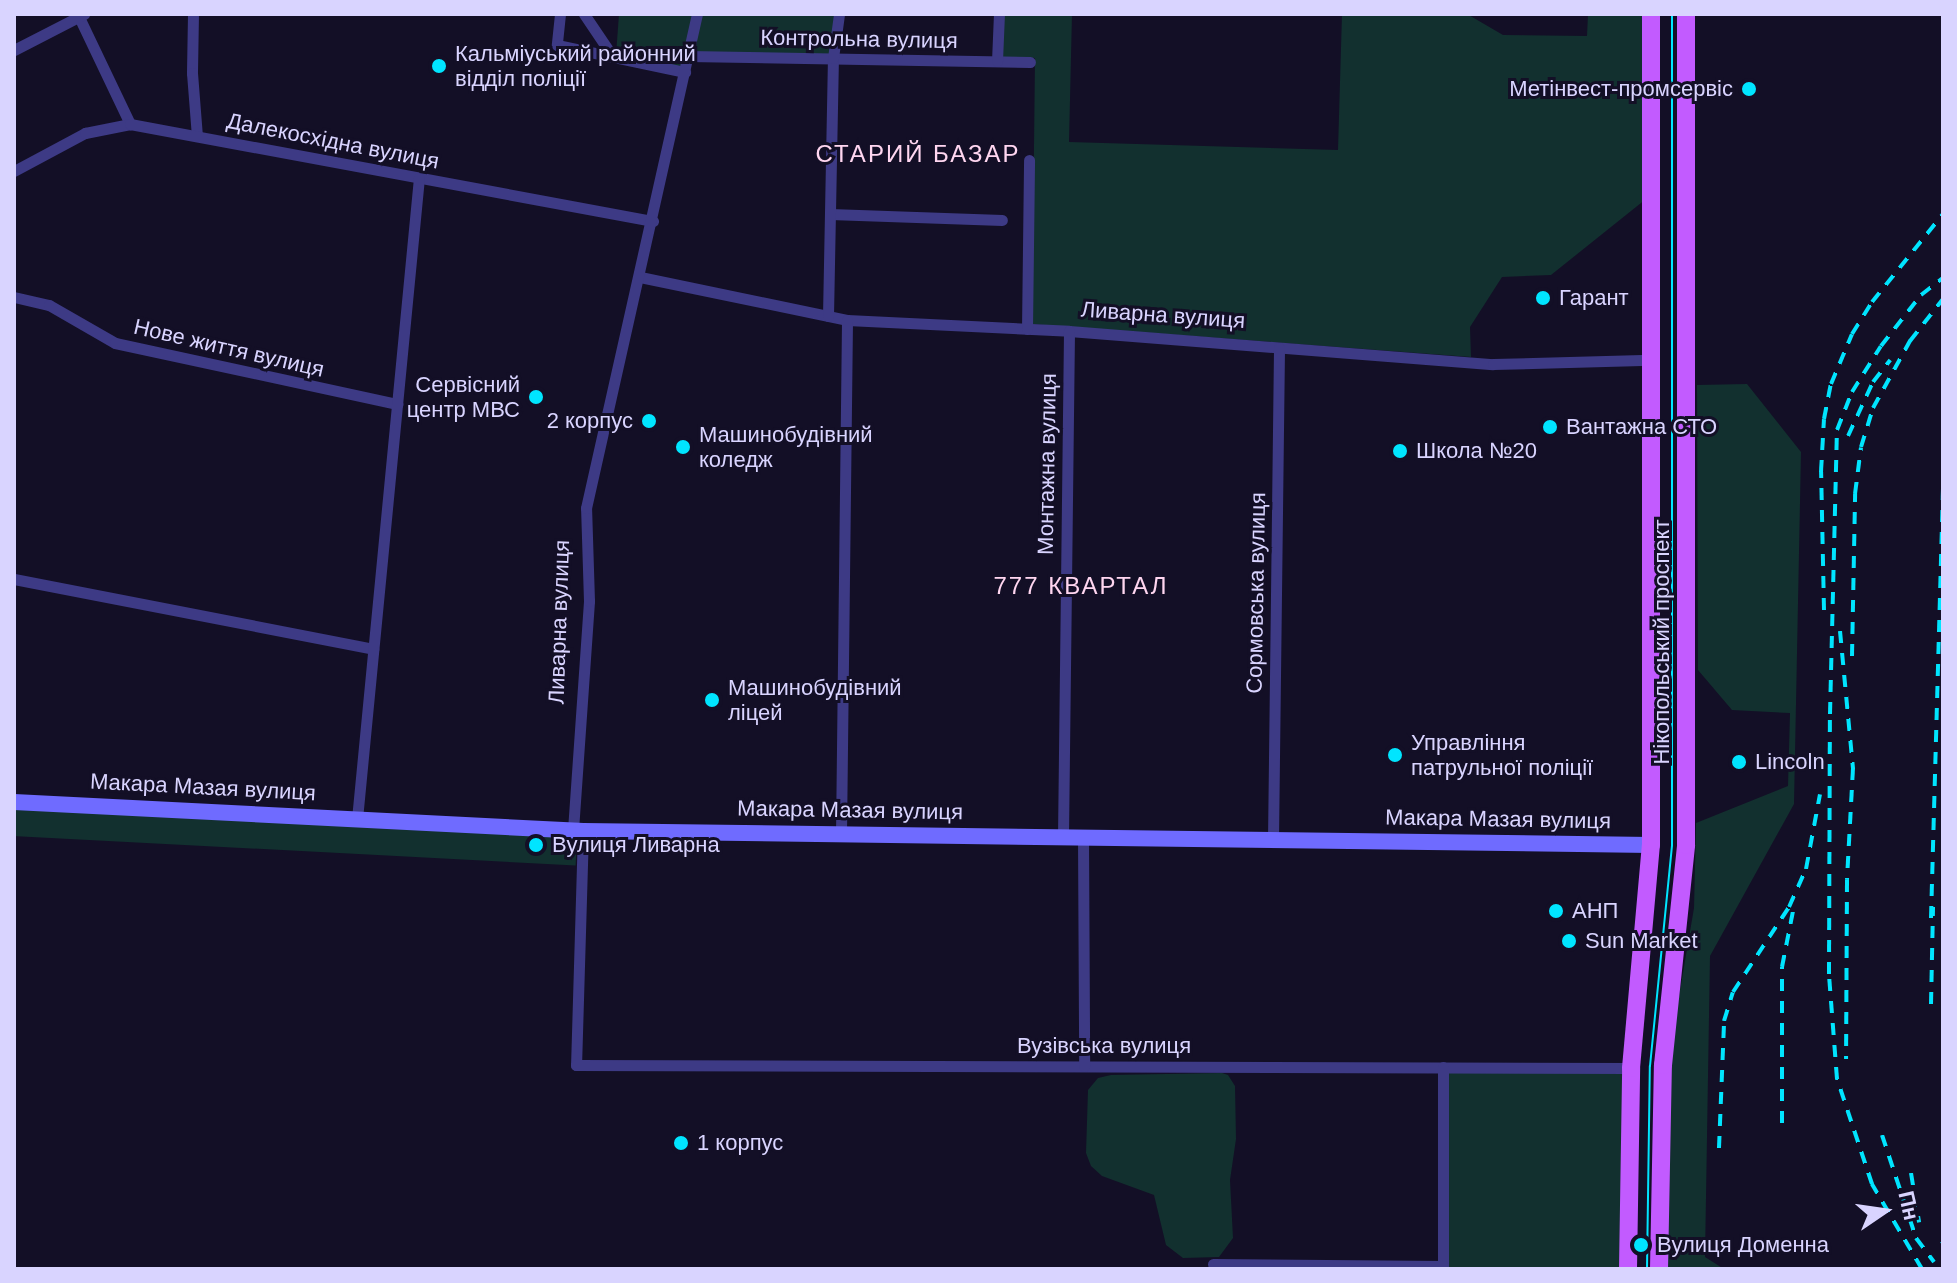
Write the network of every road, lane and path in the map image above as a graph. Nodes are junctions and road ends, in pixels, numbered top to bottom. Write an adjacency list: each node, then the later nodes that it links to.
1 (193, 14): 18 (street)
2 (560, 14): 12 (street)
3 (584, 14): 12 (street)
4 (697, 14): 11 (street, Ливарна вулиця)
5 (839, 14): 13 (street)
6 (999, 14): 14 (street)
7 (1651, 14): 33 (main road, Нікопольський проспект)
8 (1686, 14): 32 (main road, Нікопольський проспект)
9 (82, 16): 10 (street); 17 (street)
10 (14, 50)
11 (688, 56): 13 (street, Контрольна вулиця); 16 (street, Ливарна вулиця)
12 (613, 57): 16 (street)
13 (833, 58): 14 (street, Контрольна вулиця); 22 (street)
14 (997, 61): 15 (street, Контрольна вулиця)
15 (1030, 62)
16 (685, 72): 24 (street, Ливарна вулиця)
17 (130, 124): 18 (street, Далекосхідна вулиця); 20 (street, Далекосхідна вулиця)
18 (197, 136): 21 (street, Далекосхідна вулиця)
19 (1029, 160): 29 (street)
20 (14, 171)
21 (419, 178): 24 (street, Далекосхідна вулиця); 34 (street)
22 (830, 214): 23 (street); 27 (street)
23 (1002, 220)
24 (653, 221): 25 (street, Ливарна вулиця)
25 (640, 277): 27 (street, Ливарна вулиця); 39 (street, Ливарна вулиця)
26 (14, 297): 34 (street, Нове життя вулиця)
27 (828, 316): 28 (street, Ливарна вулиця)
28 (847, 320): 29 (street, Ливарна вулиця); 40 (street)
29 (1027, 329): 30 (street, Ливарна вулиця)
30 (1069, 331): 31 (street, Ливарна вулиця); 41 (street, Монтажна вулиця)
31 (1279, 348): 33 (street, Ливарна вулиця); 43 (street, Сормовська вулиця)
32 (1686, 359): 33 (main road, Ливарна вулиця); 45 (main road, Нікопольський проспект)
33 (1651, 360): 44 (main road, Нікопольський проспект)
34 (397, 404): 36 (street)
35 (14, 579): 36 (street)
36 (373, 649): 38 (street)
37 (14, 802): 38 (main road, Макара Мазая вулиця)
38 (357, 819): 39 (main road, Макара Мазая вулиця)
39 (578, 830): 40 (main road, Макара Мазая вулиця); 46 (street, Ливарна вулиця)
40 (841, 834): 41 (main road, Макара Мазая вулиця)
41 (1063, 837): 42 (main road, Макара Мазая вулиця)
42 (1083, 837): 43 (main road, Макара Мазая вулиця); 47 (street)
43 (1273, 840): 44 (main road, Макара Мазая вулиця)
44 (1651, 845): 45 (main road, Макара Мазая вулиця); 49 (main road, Нікопольський проспект)
45 (1686, 845): 53 (main road, Нікопольський проспект)
46 (576, 1065): 47 (street, Вузівська вулиця)
47 (1084, 1066): 48 (street, Вузівська вулиця)
48 (1443, 1067): 49 (street, Вузівська вулиця); 51 (street)
49 (1631, 1068): 52 (main road, Нікопольський проспект)
50 (1213, 1264): 51 (street)
51 (1443, 1268)
52 (1628, 1269)
53 (1659, 1269)

